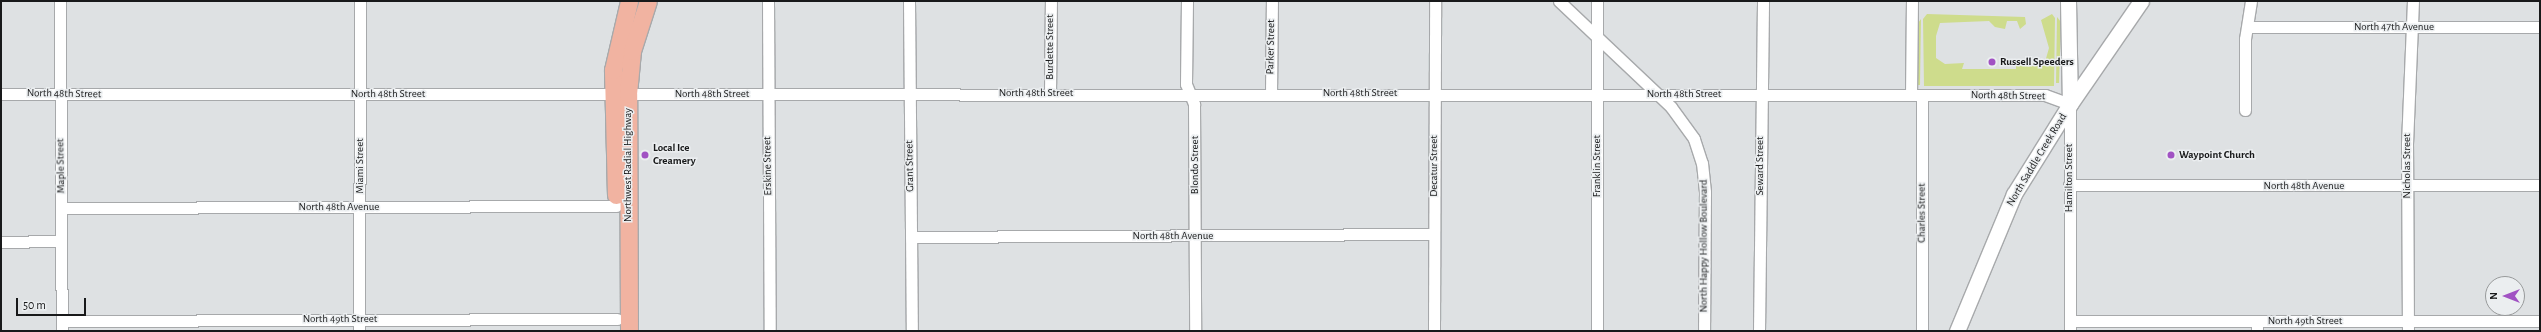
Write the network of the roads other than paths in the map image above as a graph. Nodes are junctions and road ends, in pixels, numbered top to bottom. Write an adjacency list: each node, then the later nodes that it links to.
1 (60, 1): 30 (street, Maple Street)
2 (360, 1): 31 (street, Miami Street)
3 (629, 1): 32 (main road, Northwest Radial Highway)
4 (641, 1): 23 (main road)
5 (648, 1): 23 (main road, Northwest Radial Highway)
6 (768, 1): 33 (street, Erskine Street)
7 (909, 1): 34 (street, Grant Street)
8 (1051, 1): 25 (street, Burdette Street)
9 (1187, 1): 26 (street, Blondo Street)
10 (1272, 1): 27 (street, Parker Street)
11 (1434, 1): 28 (street, Decatur Street)
12 (1559, 1): 24 (street, North Happy Hollow Boulevard)
13 (1597, 1): 24 (street, Franklin Street)
14 (1763, 1): 37 (street, Seward Street)
15 (1912, 1): 38 (street)
16 (2068, 1): 40 (main road, Hamilton Street)
17 (2141, 1): 40 (main road, North Saddle Creek Road)
18 (2251, 1): 20 (street)
19 (2413, 1): 21 (street, Nicholas Street)
20 (2248, 27): 21 (street, North 47th Avenue); 41 (street)
21 (2412, 27): 22 (street, North 47th Avenue); 44 (street, Nicholas Street)
22 (2540, 27)
23 (637, 31): 32 (main road, Northwest Radial Highway)
24 (1597, 37): 35 (street, Franklin Street); 36 (street, North Happy Hollow Boulevard)
25 (1050, 93): 26 (street, North 48th Street); 34 (street, North 48th Street)
26 (1190, 93): 27 (street, North 48th Street); 50 (street, Blondo Street)
27 (1271, 93): 28 (street, North 48th Street)
28 (1434, 93): 35 (street, North 48th Street); 48 (street, Decatur Street)
29 (1, 94): 30 (street, North 48th Street)
30 (60, 94): 31 (street, North 48th Street); 47 (street, Maple Street)
31 (360, 94): 32 (street, North 48th Street); 46 (street, Miami Street)
32 (620, 94): 33 (street, North 48th Street); 45 (main road, Northwest Radial Highway); 61 (main road, Northwest Radial Highway)
33 (768, 94): 34 (street, North 48th Street); 62 (street, Erskine Street)
34 (909, 94): 49 (street, Grant Street)
35 (1597, 94): 36 (street, North 48th Street); 66 (street, Franklin Street)
36 (1656, 94): 37 (street, North 48th Street); 67 (street, North Happy Hollow Boulevard)
37 (1761, 94): 38 (street, North 48th Street); 68 (street, Seward Street)
38 (1911, 95): 39 (street, North 48th Street)
39 (1922, 95): 40 (street, North 48th Street); 69 (street, Charles Street)
40 (2070, 104): 42 (street, Hamilton Street); 70 (main road, North Saddle Creek Road)
41 (2245, 110)
42 (2069, 185): 44 (street, North 48th Avenue); 57 (street, Hamilton Street)
43 (2540, 185): 44 (street, North 48th Avenue)
44 (2406, 186): 59 (street, Nicholas Street)
45 (616, 206): 46 (street, North 48th Avenue); 55 (main road, Northwest Radial Highway)
46 (360, 207): 47 (street, North 48th Avenue); 53 (street, Miami Street)
47 (62, 208): 51 (street, Maple Street)
48 (1434, 234): 50 (street, North 48th Avenue); 65 (street, Decatur Street)
49 (911, 236): 50 (street, North 48th Avenue); 63 (street, Grant Street)
50 (1195, 236): 64 (street, Blondo Street)
51 (61, 241): 52 (street); 56 (street, Maple Street)
52 (1, 242)
53 (359, 320): 55 (street, North 49th Street); 56 (street, North 49th Street); 60 (street, Miami Street)
54 (2540, 321): 59 (street, North 49th Street)
55 (617, 325)
56 (62, 326)
57 (2070, 326): 58 (street, North 49th Street)
58 (2257, 326): 59 (street, North 49th Street)
59 (2408, 326)
60 (359, 331)
61 (629, 331)
62 (770, 331)
63 (912, 331)
64 (1195, 331)
65 (1434, 331)
66 (1597, 331)
67 (1704, 331)
68 (1759, 331)
69 (1922, 331)
70 (1956, 331)

